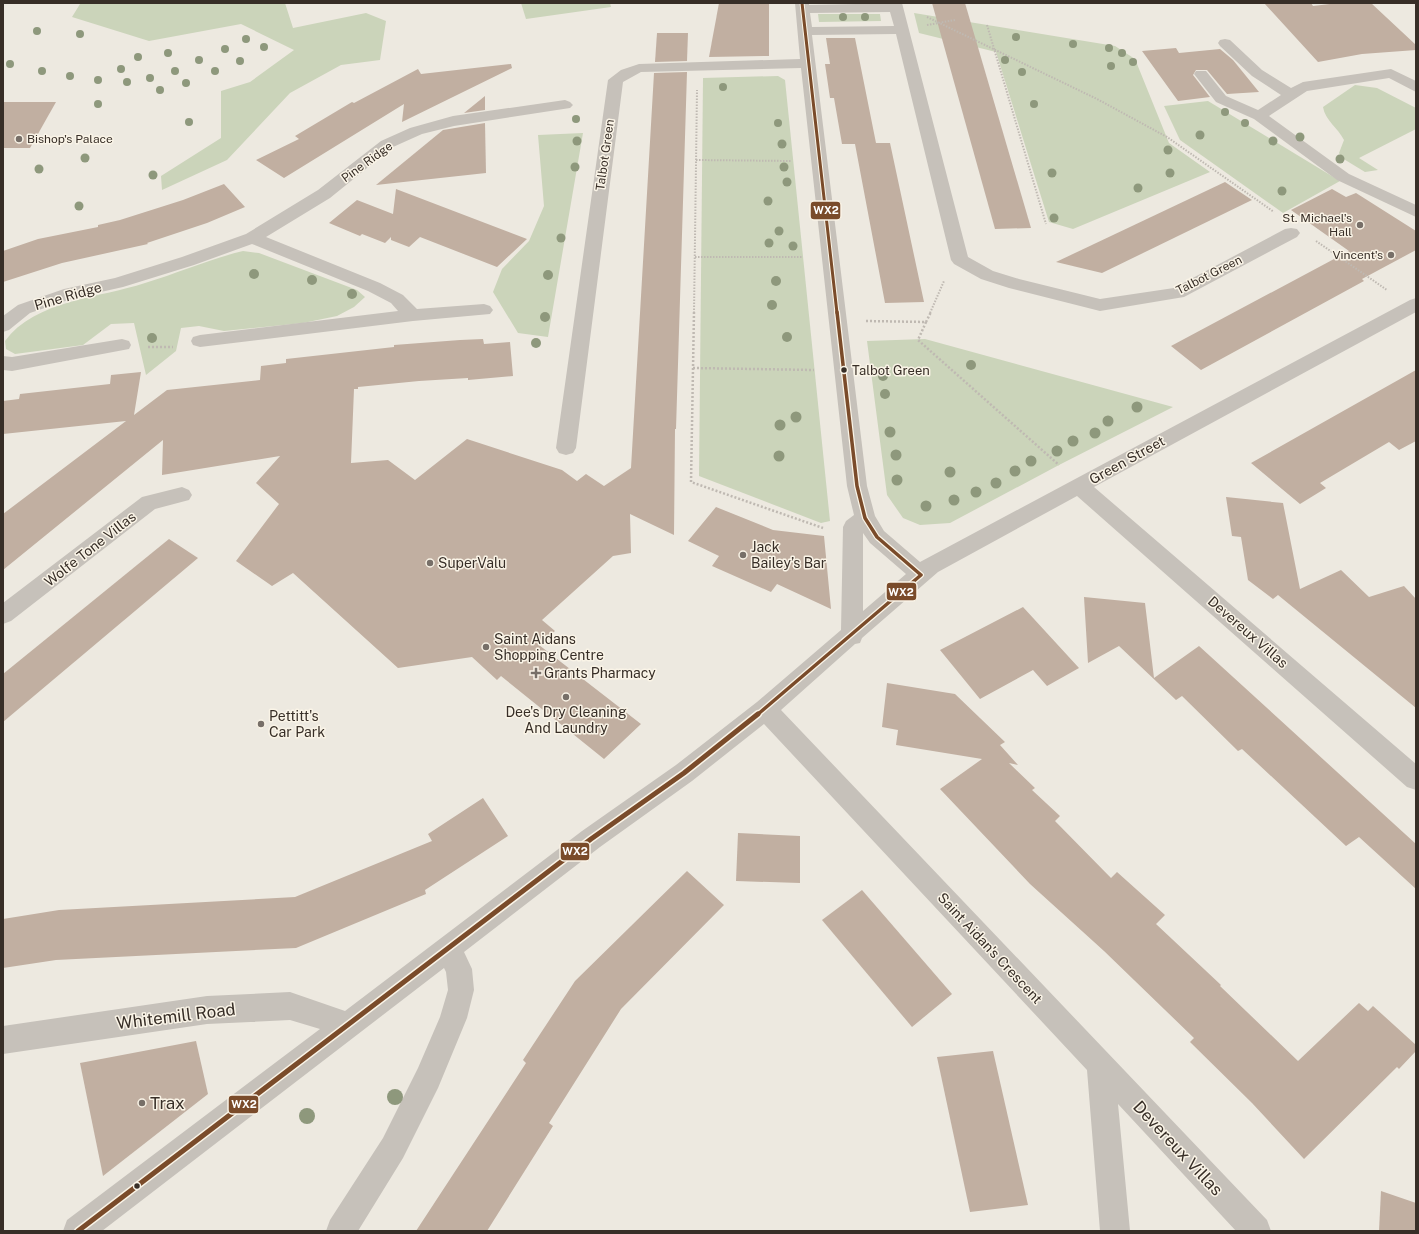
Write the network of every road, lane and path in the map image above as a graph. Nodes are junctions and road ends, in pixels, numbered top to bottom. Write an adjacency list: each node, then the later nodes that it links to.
1 (802, 6): 2 (street); 5 (street)
2 (896, 8): 4 (street); 7 (path)
3 (987, 25): 7 (path)
4 (901, 30): 5 (street); 26 (street)
5 (805, 31): 9 (street)
6 (1225, 43): 14 (street)
7 (993, 49): 17 (path); 21 (path)
8 (1392, 57): 10 (street)
9 (808, 63): 38 (street, Talbot Green); 42 (street)
10 (1391, 73): 13 (street); 14 (street)
11 (1201, 74): 16 (street)
12 (698, 83): 18 (path)
13 (1416, 87)
14 (1292, 95): 16 (street)
15 (565, 105): 23 (street, Pine Ridge)
16 (1258, 116): 20 (street)
17 (1167, 137)
18 (696, 160): 19 (path); 24 (path)
19 (793, 162)
20 (1416, 212)
21 (1046, 224)
22 (1291, 233): 26 (street, Talbot Green)
23 (252, 238): 29 (street); 32 (street, Pine Ridge)
24 (695, 257): 25 (path); 36 (path)
25 (808, 257)
26 (960, 260): 31 (path)
27 (1414, 307): 40 (street, Green Street)
28 (484, 310): 29 (street)
29 (413, 315): 33 (street)
30 (861, 321): 31 (path)
31 (926, 322): 39 (path)
32 (3, 326)
33 (200, 341): 34 (path)
34 (122, 345): 35 (street)
35 (3, 363)
36 (692, 368): 37 (path); 43 (path)
37 (815, 370)
38 (566, 448)
39 (1063, 470)
40 (1079, 486): 44 (street, Green Street); 48 (street, Devereux Villas)
41 (182, 495): 45 (street, Wolfe Tone Villas)
42 (865, 518): 44 (street); 46 (street)
43 (830, 528)
44 (921, 574): 46 (street, Green Street)
45 (3, 615)
46 (852, 636): 47 (street, Green Street)
47 (765, 710): 49 (street, Green Street); 52 (street, Saint Aidan's Crescent)
48 (1416, 779)
49 (448, 949): 50 (street, Green Street); 54 (street)
50 (347, 1026): 51 (street, Whitemill Road); 53 (street, Green Street)
51 (3, 1040)
52 (1100, 1064): 55 (street); 56 (street, Devereux Villas)
53 (78, 1231)
54 (341, 1231)
55 (1115, 1231)
56 (1256, 1231)

